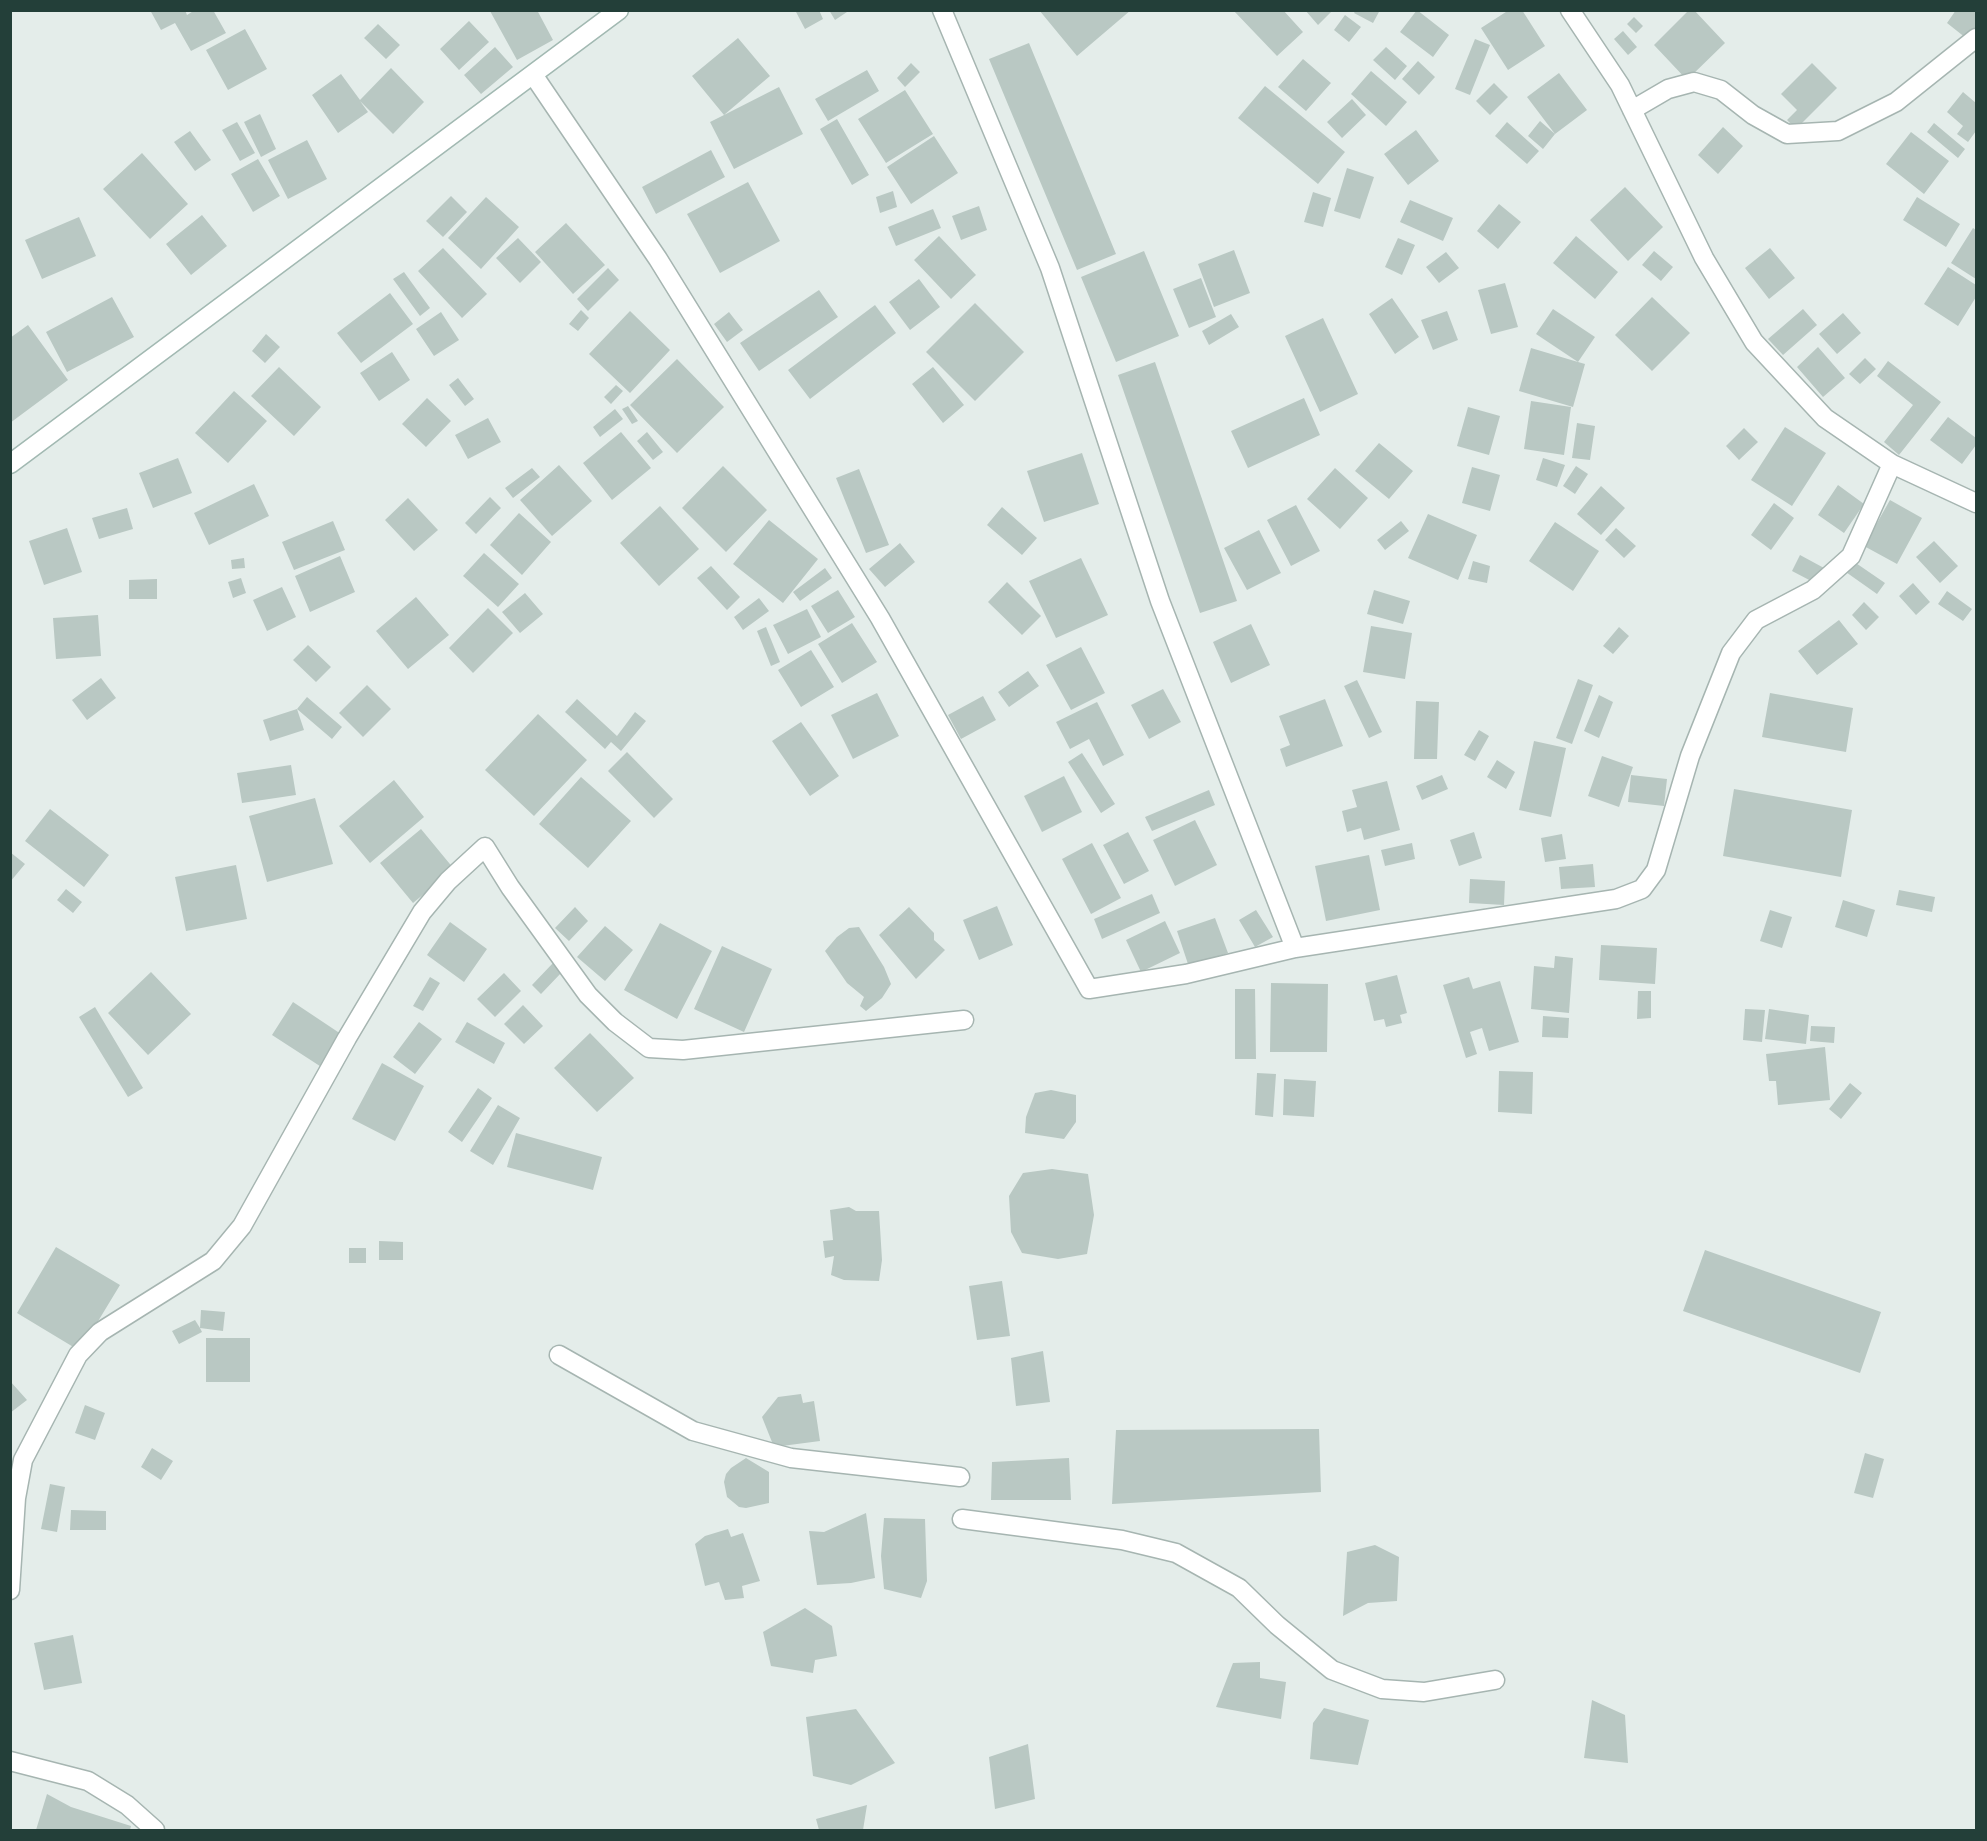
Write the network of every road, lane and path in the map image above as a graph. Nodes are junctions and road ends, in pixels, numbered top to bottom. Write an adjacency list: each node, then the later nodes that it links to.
1 (619, 10): 5 (street)
2 (942, 10): 10 (street)
3 (1570, 10): 6 (street)
4 (1977, 38): 6 (street)
5 (534, 76): 7 (street); 10 (street)
6 (1632, 110): 8 (street)
7 (10, 464)
8 (1892, 464): 9 (street); 10 (street)
9 (1977, 503)
10 (1295, 948)
11 (964, 1020): 15 (street)
12 (559, 1355): 13 (street)
13 (960, 1477)
14 (962, 1519): 16 (street)
15 (10, 1590)
16 (1495, 1680)
17 (10, 1761): 18 (street)
18 (155, 1830)

